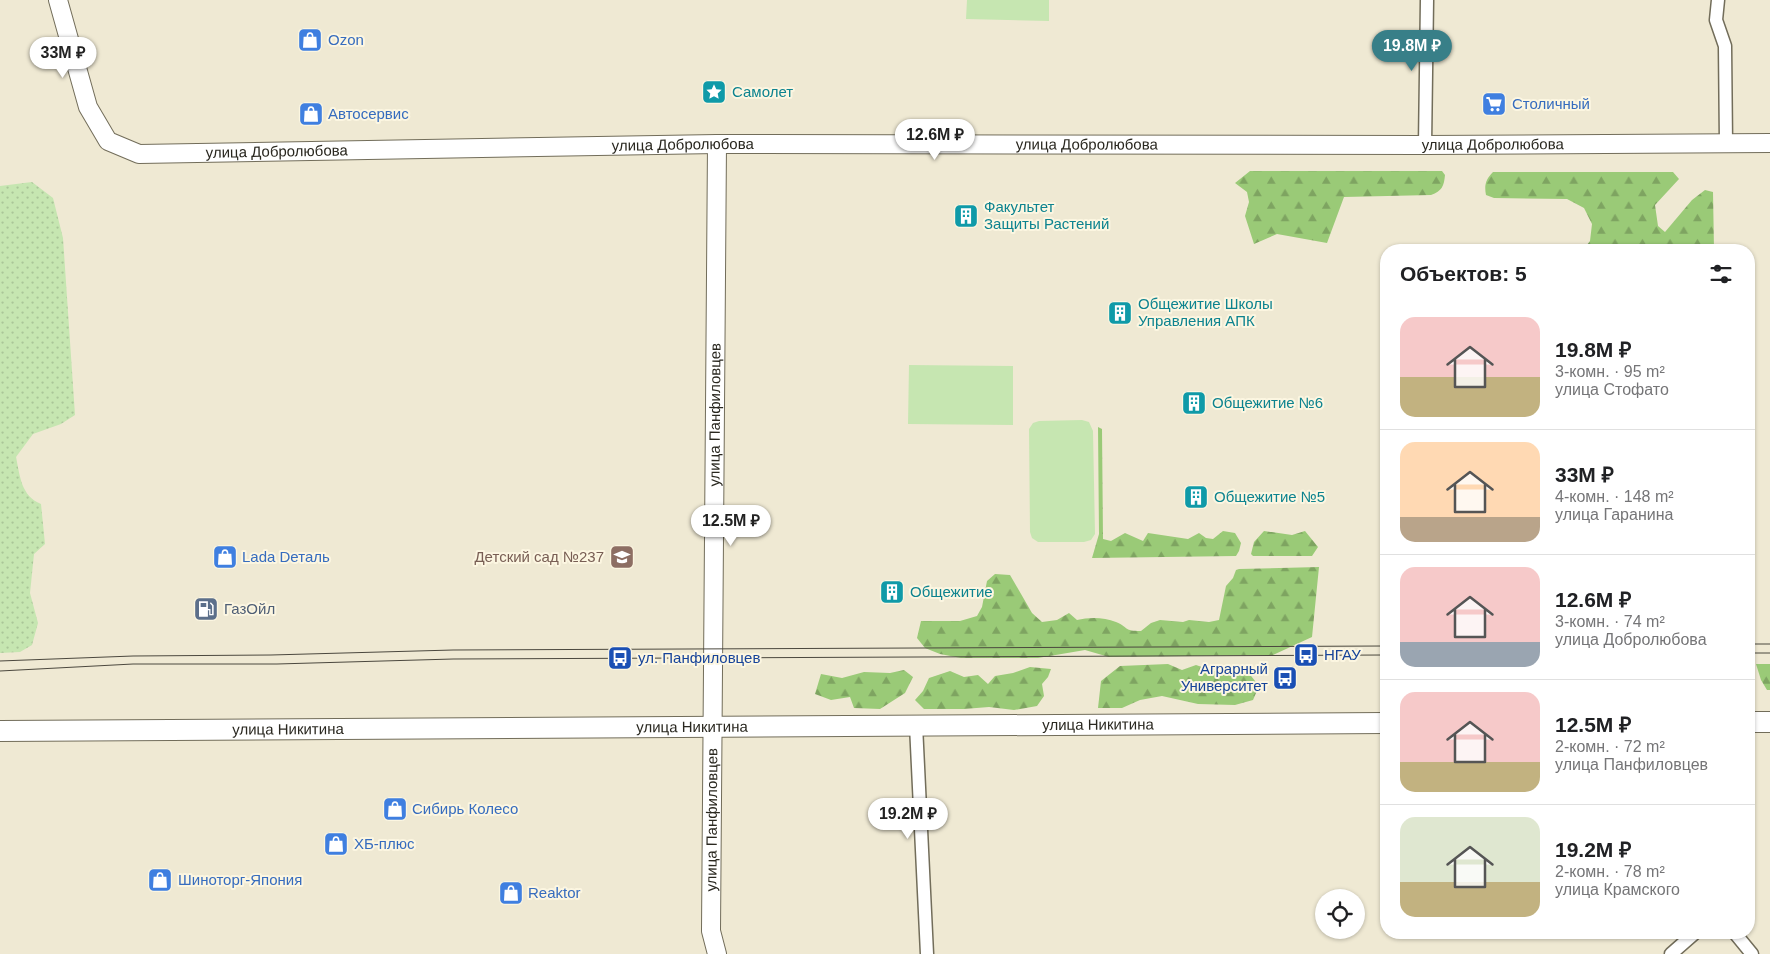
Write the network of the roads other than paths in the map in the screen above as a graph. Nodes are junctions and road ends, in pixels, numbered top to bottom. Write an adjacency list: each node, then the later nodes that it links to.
1 (58, 0): 5 (street, улица Добролюбова)
2 (1427, 0): 7 (street)
3 (1718, 0): 6 (street)
4 (1770, 143): 6 (street, улица Добролюбова)
5 (717, 144): 7 (street, улица Добролюбова); 12 (street, улица Панфиловцев)
6 (1726, 144): 7 (street, улица Добролюбова)
7 (1425, 145)
8 (1755, 722): 9 (main road)
9 (1770, 722)
10 (1380, 723): 11 (main road, улица Никитина)
11 (916, 725): 12 (main road, улица Никитина); 17 (street)
12 (713, 727): 13 (main road, улица Никитина); 16 (street, улица Панфиловцев)
13 (0, 731)
14 (1688, 939): 18 (street)
15 (1740, 939): 19 (street)
16 (717, 954)
17 (928, 954)
18 (1671, 954)
19 (1752, 954)

